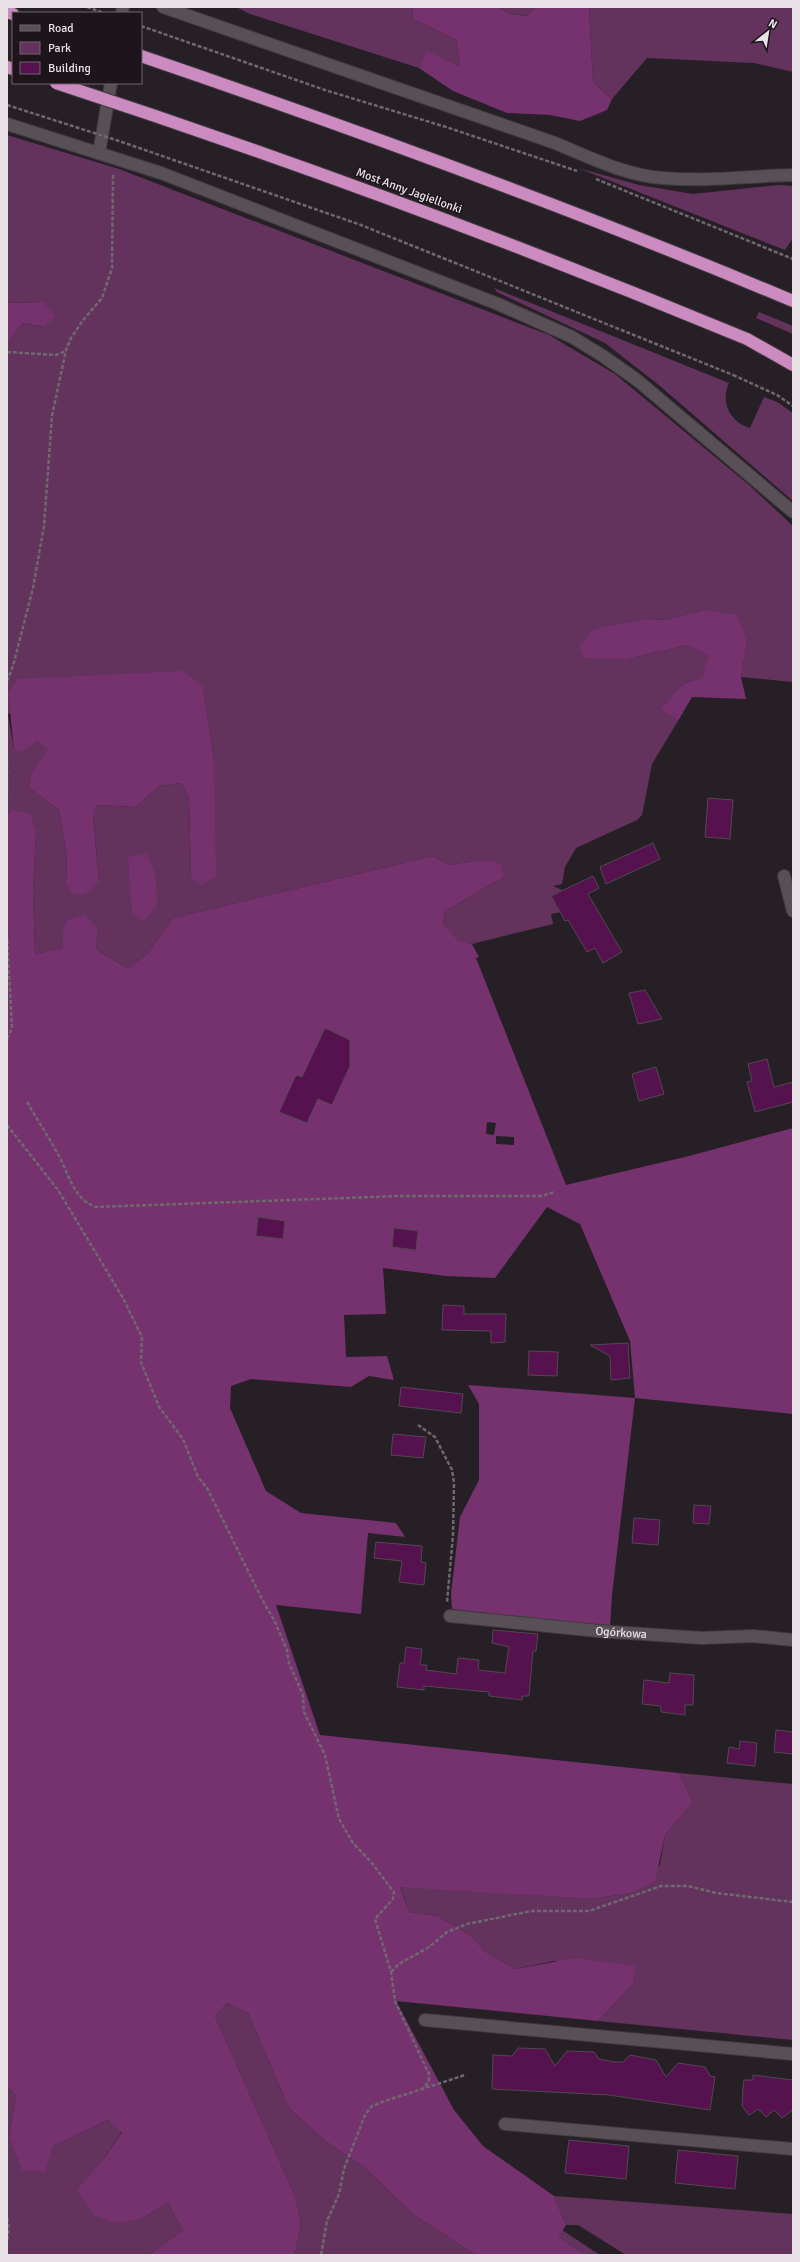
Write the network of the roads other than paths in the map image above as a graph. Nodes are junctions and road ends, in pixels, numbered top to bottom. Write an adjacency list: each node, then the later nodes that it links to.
1 (163, 7): 7 (lane)
2 (142, 56): 8 (highway)
3 (59, 84): 9 (highway, Most Anny Jagiellonki, bridge)
4 (111, 84): 6 (lane)
5 (7, 124): 6 (lane)
6 (99, 153): 12 (lane)
7 (793, 175)
8 (793, 301)
9 (747, 339): 10 (highway); 11 (highway)
10 (793, 358)
11 (793, 366)
12 (793, 512)
13 (784, 876): 14 (lane)
14 (793, 911)
15 (450, 1616): 16 (lane, Ogórkowa)
16 (793, 1640)
17 (425, 2020): 18 (lane)
18 (793, 2054)
19 (505, 2124): 20 (lane)
20 (793, 2150)

